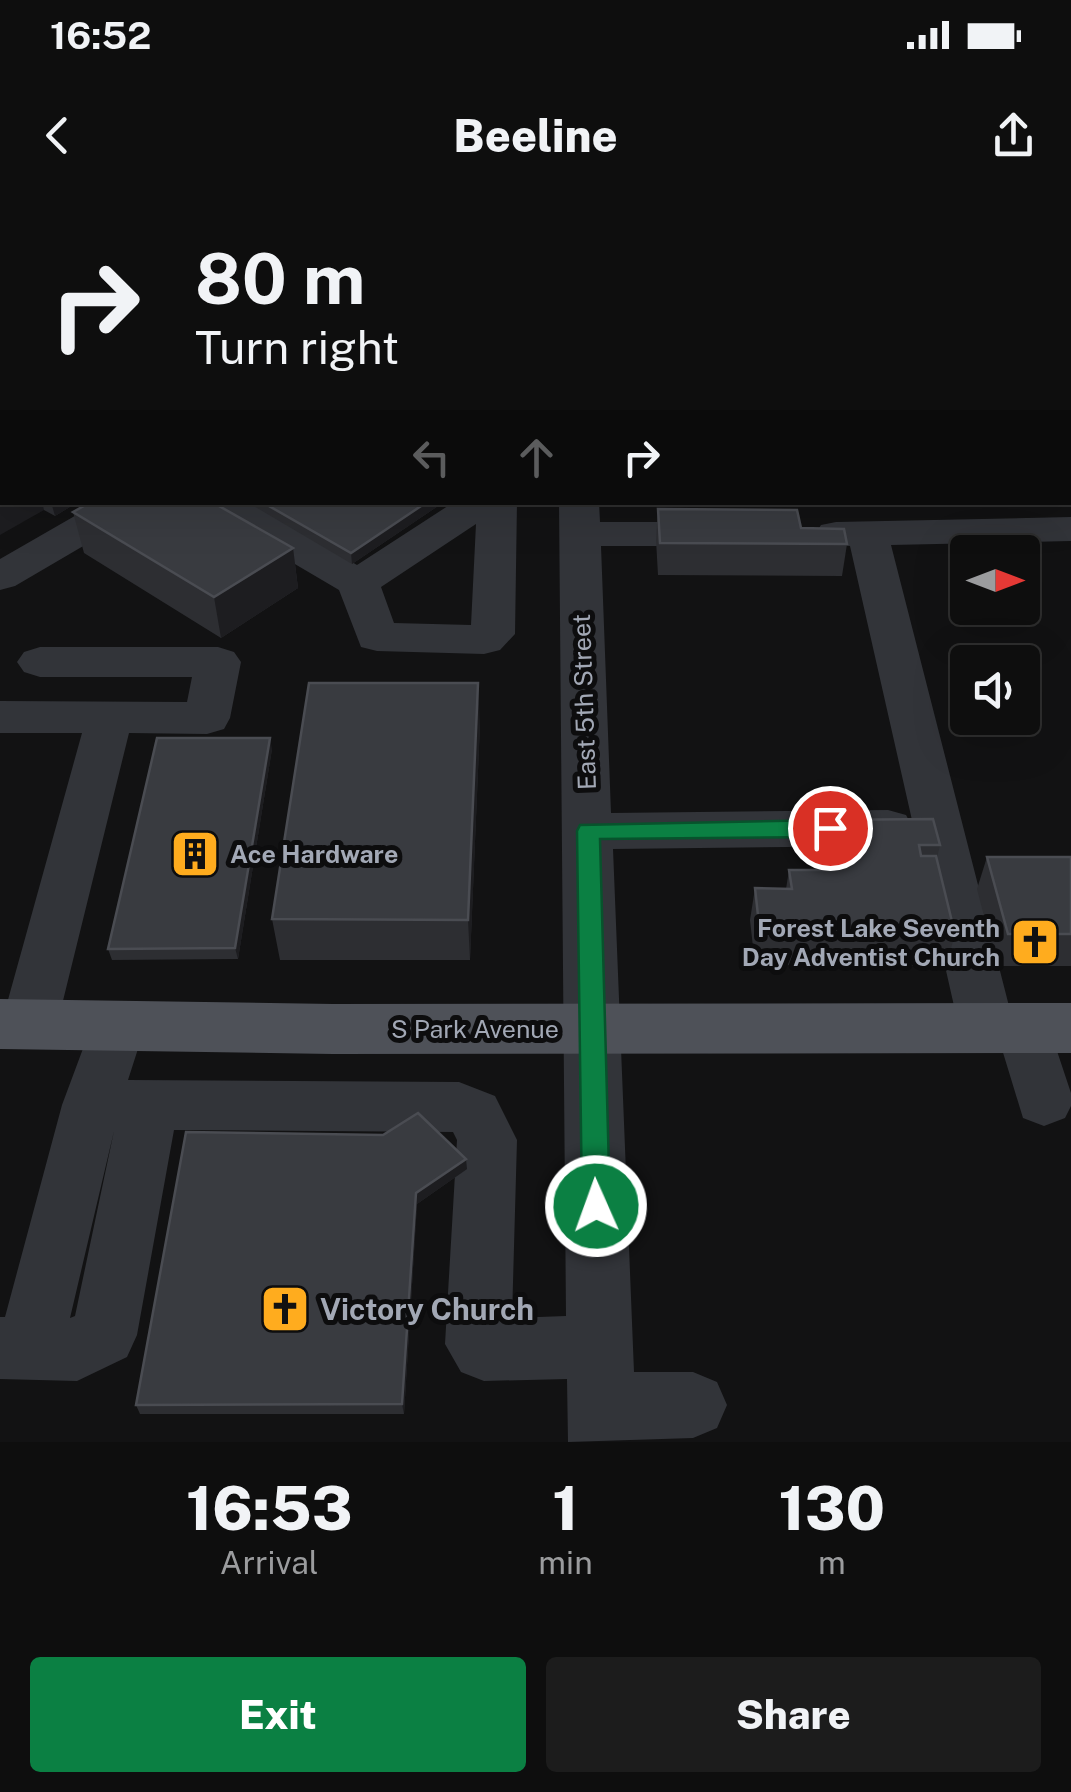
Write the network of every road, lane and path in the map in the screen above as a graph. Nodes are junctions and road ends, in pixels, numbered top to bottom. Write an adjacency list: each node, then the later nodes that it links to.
1 (124, 505): 7 (street)
2 (223, 505): 8 (street)
3 (492, 511): 4 (street); 8 (street); 8 (street)
4 (579, 522): 6 (street); 13 (street, East 5th Street)
5 (1071, 529): 6 (street)
6 (868, 534): 12 (street)
7 (0, 577)
8 (358, 583)
9 (40, 662): 11 (street)
10 (0, 717): 11 (street)
11 (110, 717): 14 (street)
12 (939, 827): 13 (street); 16 (street)
13 (588, 831): 17 (street, East 5th Street)
14 (14, 1025): 15 (main road, S Park Avenue)
15 (117, 1027): 17 (main road, S Park Avenue); 19 (street)
16 (1027, 1028): 17 (main road, S Park Avenue); 18 (street)
17 (592, 1030): 21 (street, East 5th Street)
18 (1044, 1101)
19 (120, 1105): 20 (street); 21 (street)
20 (15, 1348)
21 (601, 1398): 22 (street)
22 (693, 1405)

